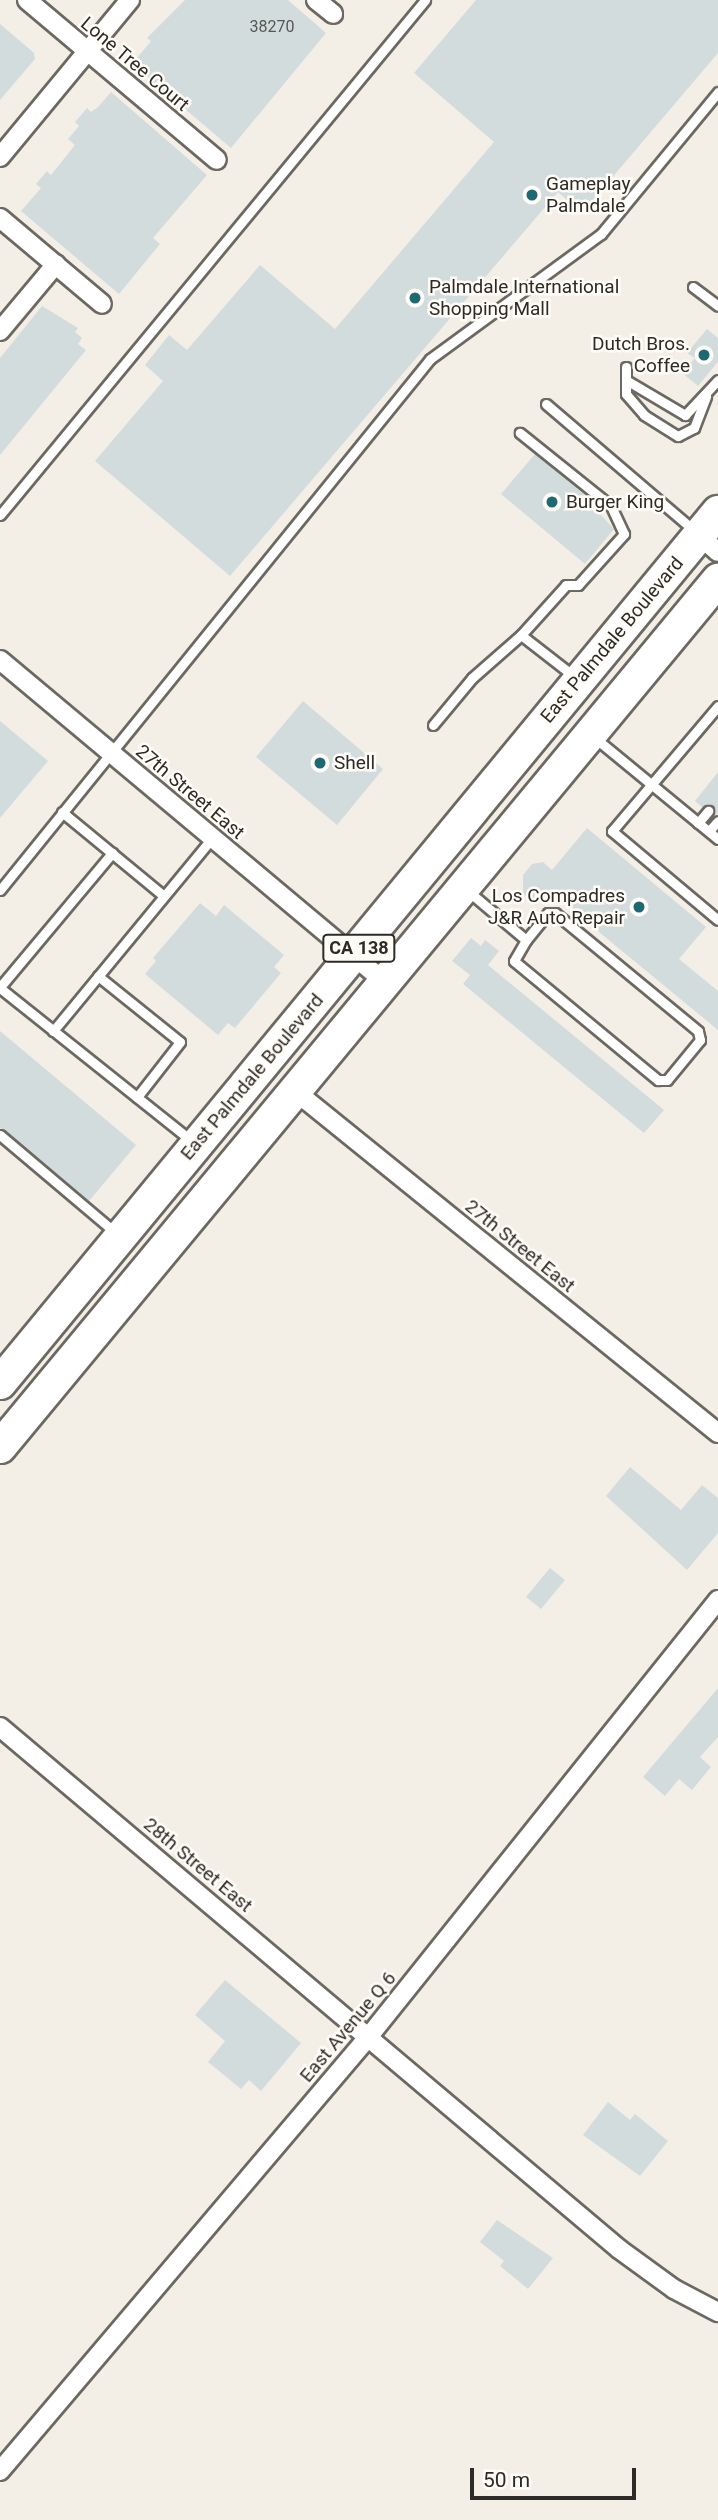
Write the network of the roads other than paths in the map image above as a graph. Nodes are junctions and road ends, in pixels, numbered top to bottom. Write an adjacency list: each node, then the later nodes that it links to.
1 (27, 0): 6 (street, Lone Tree Court)
2 (130, 0): 6 (street)
3 (316, 0): 5 (street)
4 (425, 0): 22 (lane)
5 (333, 14)
6 (87, 51): 8 (street); 9 (street, Lone Tree Court)
7 (718, 92): 31 (lane)
8 (0, 157)
9 (217, 160)
10 (0, 218): 11 (street)
11 (55, 264): 13 (street); 15 (street)
12 (693, 287): 14 (lane)
13 (102, 304)
14 (718, 306)
15 (0, 331)
16 (626, 366): 17 (lane)
17 (626, 380): 19 (lane); 19 (lane)
18 (718, 380): 19 (lane)
19 (706, 396)
20 (546, 404): 23 (lane)
21 (520, 433): 25 (lane)
22 (0, 515)
23 (712, 533): 27 (highway, East Palmdale Boulevard / CA 138)
24 (718, 580): 30 (highway, CA 138)
25 (521, 635): 27 (lane); 29 (lane)
26 (0, 660): 31 (street, 27th Street East)
27 (578, 680): 46 (highway, East Palmdale Boulevard / CA 138)
28 (718, 707): 32 (lane)
29 (433, 725)
30 (591, 734): 32 (lane); 41 (highway, CA 138)
31 (110, 752): 34 (lane); 38 (street, 27th Street East)
32 (653, 784): 36 (lane); 44 (lane)
33 (708, 811): 36 (lane)
34 (62, 812): 40 (lane); 42 (lane)
35 (718, 821): 37 (lane)
36 (698, 823): 37 (lane)
37 (709, 831): 39 (lane)
38 (212, 838): 43 (lane); 46 (street, 27th Street East)
39 (718, 839)
40 (112, 853): 43 (lane); 49 (lane)
41 (464, 888): 45 (lane); 48 (highway, CA 138)
42 (0, 890)
43 (164, 896): 47 (lane)
44 (718, 920)
45 (526, 940): 45 (lane)
46 (353, 956): 48 (street, 27th Street East); 54 (highway, East Palmdale Boulevard / CA 138)
47 (98, 976): 50 (lane); 52 (lane)
48 (385, 982): 51 (highway, CA 138)
49 (0, 988): 50 (lane)
50 (53, 1031): 52 (lane)
51 (295, 1091): 57 (street, 27th Street East); 58 (highway, CA 138)
52 (137, 1097): 54 (lane)
53 (0, 1135): 55 (lane)
54 (196, 1145): 55 (highway, East Palmdale Boulevard / CA 138)
55 (120, 1237): 56 (highway, East Palmdale Boulevard / CA 138)
56 (0, 1383)
57 (718, 1433)
58 (0, 1447)
59 (718, 1600): 61 (street, East Avenue Q 6)
60 (0, 1727): 61 (street, 28th Street East)
61 (370, 2035): 62 (street, 28th Street East); 63 (street, East Avenue Q 6)
62 (718, 2312)
63 (0, 2471)

